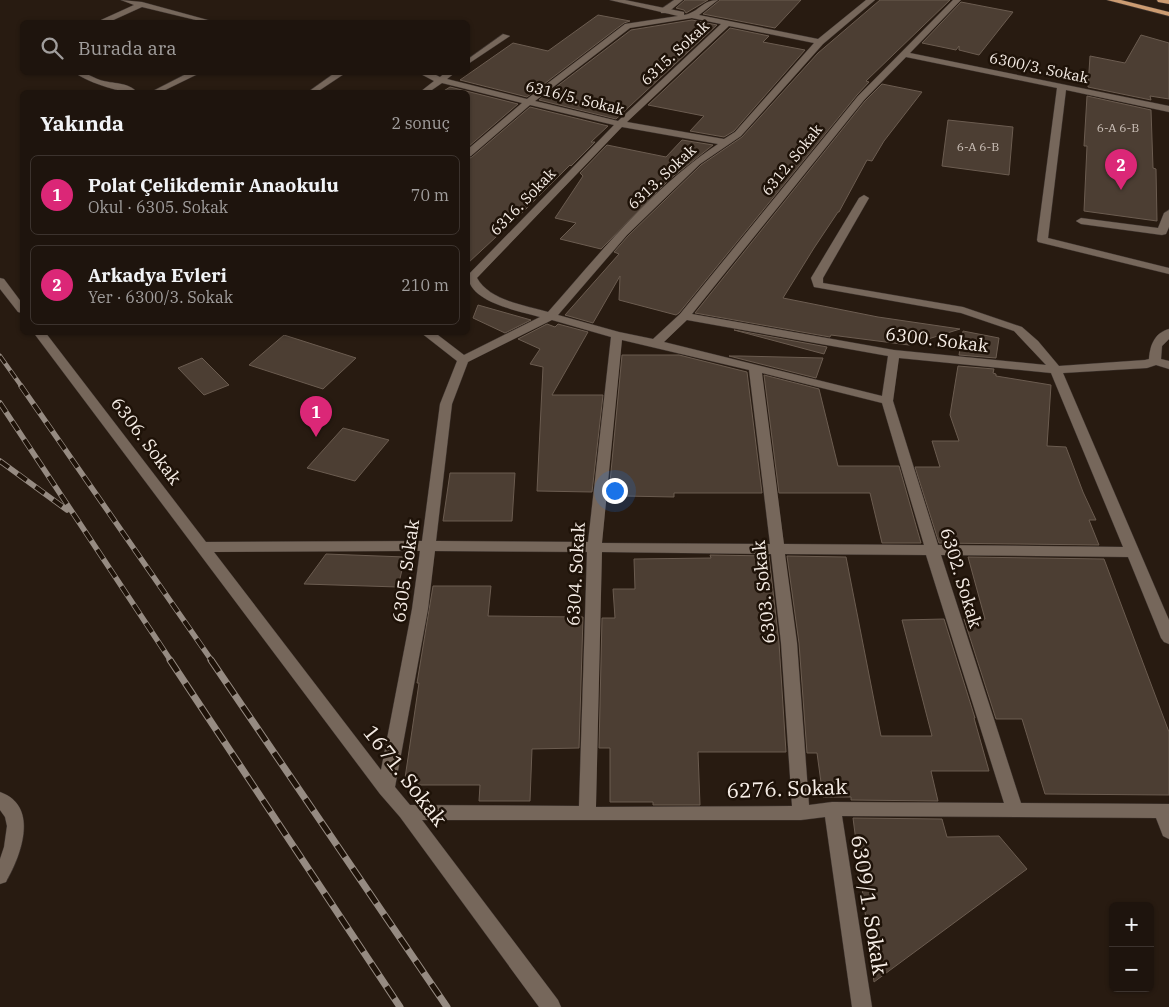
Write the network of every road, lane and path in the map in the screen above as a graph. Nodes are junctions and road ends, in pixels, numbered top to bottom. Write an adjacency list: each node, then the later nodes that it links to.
1 (125, 0): 10 (street)
2 (614, 0): 11 (street)
3 (679, 0): 11 (street)
4 (714, 0): 13 (street)
5 (871, 0): 18 (street, 6313. Sokak)
6 (957, 0): 19 (street, 6312. Sokak)
7 (1111, 0): 12 (highway)
8 (1161, 0): 9 (highway)
9 (1169, 2)
10 (142, 4): 14 (street); 15 (street)
11 (664, 10): 13 (street)
12 (1169, 14)
13 (692, 16): 16 (street); 32 (street)
14 (108, 20)
15 (203, 20)
16 (727, 23): 18 (street); 34 (street, 6315. Sokak)
17 (506, 36): 20 (street)
18 (820, 42): 35 (street, 6313. Sokak)
19 (904, 54): 27 (street, 6300/3. Sokak); 44 (street, 6312. Sokak)
20 (470, 61)
21 (84, 75): 28 (street)
22 (192, 75): 29 (street)
23 (338, 75): 30 (street)
24 (428, 75): 26 (street, 6316/5. Sokak)
25 (448, 75): 26 (street)
26 (440, 80): 31 (street); 32 (street, 6316/5. Sokak)
27 (1062, 86): 33 (street, 6300/3. Sokak); 40 (street)
28 (130, 90)
29 (159, 90)
30 (315, 90)
31 (427, 90)
32 (529, 101): 34 (street, 6316/5. Sokak); 36 (street)
33 (1169, 109)
34 (620, 124): 35 (street, 6316/5. Sokak); 43 (street, 6316. Sokak)
35 (725, 142): 43 (street, 6313. Sokak)
36 (470, 152)
37 (864, 198): 55 (street)
38 (1169, 213): 39 (lane)
39 (1081, 221)
40 (1169, 271)
41 (0, 281): 42 (street)
42 (20, 307)
43 (551, 316): 48 (street); 51 (street, 6313. Sokak)
44 (684, 316): 49 (street, 6312. Sokak); 50 (street, 6300. Sokak)
45 (1169, 333): 52 (street)
46 (42, 335): 58 (street, 6306. Sokak)
47 (430, 335): 51 (street)
48 (616, 335): 49 (street); 59 (street, 6304. Sokak)
49 (656, 343): 54 (street)
50 (894, 354): 55 (street, 6300. Sokak); 56 (street, 6302. Sokak)
51 (463, 360): 57 (street, 6305. Sokak)
52 (1155, 361): 53 (street); 55 (street, 6300. Sokak)
53 (1169, 366)
54 (755, 367): 56 (street); 60 (street, 6303. Sokak)
55 (1056, 370): 62 (street)
56 (887, 400): 61 (street, 6302. Sokak)
57 (430, 546): 58 (street); 59 (street); 65 (street, 6305. Sokak)
58 (203, 547): 63 (street, 6306. Sokak)
59 (595, 548): 60 (street); 72 (street, 6304. Sokak)
60 (778, 549): 61 (street); 71 (street, 6303. Sokak)
61 (932, 550): 62 (street); 68 (street, 6302. Sokak)
62 (1133, 552): 64 (street)
63 (223, 573): 65 (street, 1671. Sokak)
64 (1169, 638)
65 (386, 789): 69 (street, 1671. Sokak)
66 (0, 799): 74 (street)
67 (832, 809): 68 (street, 6276. Sokak); 71 (street, 6276. Sokak); 76 (street, 6309/1. Sokak)
68 (1015, 811): 70 (street, 6276. Sokak)
69 (406, 812): 72 (street, 6276. Sokak); 75 (street, 1671. Sokak)
70 (1166, 812): 73 (street)
71 (801, 813): 72 (street, 6276. Sokak)
72 (587, 814)
73 (1169, 832)
74 (0, 876)
75 (551, 1007)
76 (862, 1007)

